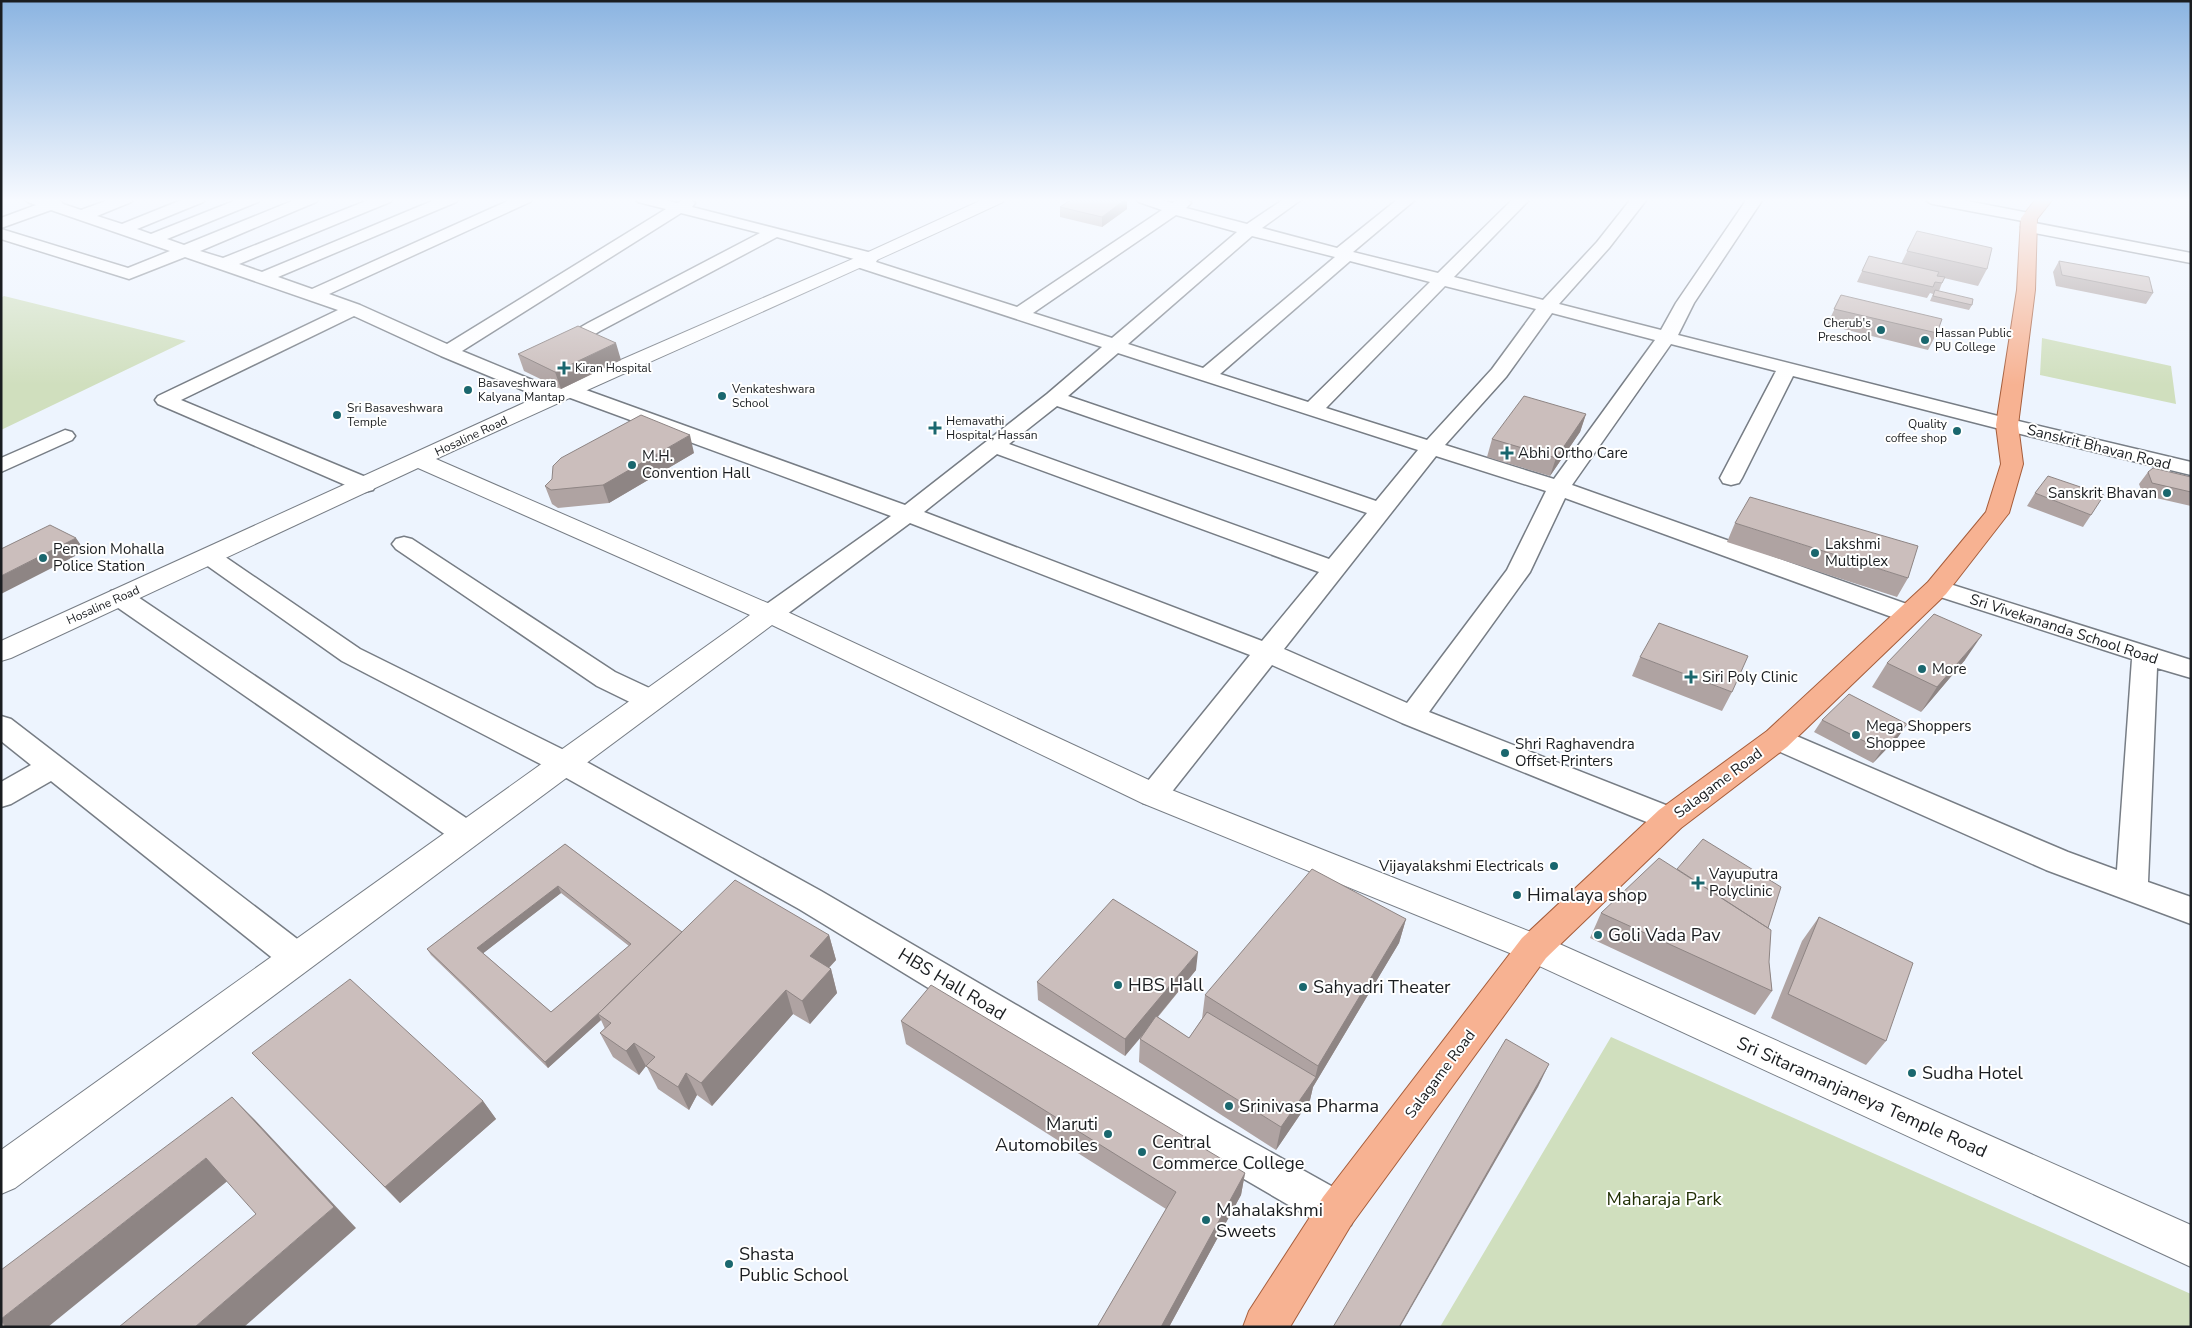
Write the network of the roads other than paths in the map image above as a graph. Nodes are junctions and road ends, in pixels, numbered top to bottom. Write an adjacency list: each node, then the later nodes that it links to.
1 (87, 261): 2 (street)
2 (160, 261)
3 (215, 261): 19 (street)
4 (231, 261): 19 (street)
5 (302, 261): 20 (street)
6 (388, 261): 22 (street)
7 (594, 261): 28 (street)
8 (719, 261): 29 (street)
9 (863, 261): 34 (street, Hosaline Road)
10 (868, 261): 25 (street)
11 (1097, 261): 25 (street)
12 (1213, 261): 27 (street)
13 (1336, 261): 32 (street)
14 (1371, 261): 21 (street, Sanskrit Bhavan Road)
15 (1460, 261): 21 (street)
16 (1589, 261): 23 (street)
17 (1713, 261): 26 (street)
18 (2029, 261): 37 (main road, Salagame Road)
19 (224, 264): 20 (street)
20 (264, 277): 22 (street)
21 (1442, 279): 23 (street, Sanskrit Bhavan Road); 36 (street)
22 (313, 295): 24 (street)
23 (1548, 306): 26 (street, Sanskrit Bhavan Road); 40 (street)
24 (354, 309): 28 (street); 45 (street)
25 (1019, 314): 27 (street)
26 (1667, 337): 31 (street, Sanskrit Bhavan Road); 46 (street)
27 (1115, 346): 32 (street); 35 (street)
28 (448, 352): 33 (street)
29 (543, 357)
30 (526, 367): 33 (street)
31 (1787, 368): 37 (street, Sanskrit Bhavan Road); 44 (street)
32 (1208, 374): 36 (street)
33 (509, 377): 34 (street)
34 (562, 393): 41 (street, Hosaline Road); 48 (street)
35 (1054, 398): 39 (street); 47 (street)
36 (1312, 410): 40 (street)
37 (2007, 425): 43 (street, Sanskrit Bhavan Road); 52 (main road, Salagame Road)
38 (65, 436): 42 (street)
39 (994, 446): 48 (street); 51 (street)
40 (1432, 447): 46 (street); 47 (street)
41 (419, 460): 45 (street, Hosaline Road); 54 (street, Sri Sitaramanjaneya Temple Road)
42 (1, 466)
43 (2191, 469)
44 (1731, 478)
45 (365, 485): 50 (street, Hosaline Road)
46 (1559, 488): 55 (street); 61 (street)
47 (1381, 510): 51 (street)
48 (908, 514): 54 (street); 57 (street)
49 (404, 544): 60 (street)
50 (210, 557): 53 (street, Hosaline Road); 64 (street, HBS Hall Road)
51 (1334, 569): 57 (street)
52 (1937, 588): 55 (main road, Salagame Road); 58 (street, Sri Vivekananda School Road)
53 (120, 597): 56 (street, Hosaline Road); 69 (street)
54 (770, 614): 60 (street); 66 (street, Sri Sitaramanjaneya Temple Road)
55 (1909, 614): 63 (main road, Salagame Road)
56 (1, 652)
57 (1269, 653): 61 (street); 66 (street)
58 (2145, 655): 59 (street, Sri Vivekananda School Road); 70 (street)
59 (2191, 669)
60 (650, 700): 64 (street)
61 (1412, 716): 68 (street)
62 (1, 726): 65 (street)
63 (1777, 739): 68 (main road, Salagame Road); 70 (street)
64 (564, 763): 69 (street); 75 (street, HBS Hall Road)
65 (53, 766): 67 (street); 73 (street)
66 (1153, 795): 72 (street, Sri Sitaramanjaneya Temple Road)
67 (1, 796)
68 (1670, 819): 72 (main road, Salagame Road)
69 (467, 834): 73 (street)
70 (2132, 889): 71 (street)
71 (2191, 911)
72 (1534, 948): 75 (main road, Salagame Road); 76 (street, Sri Sitaramanjaneya Temple Road)
73 (297, 958): 74 (street)
74 (1, 1174)
75 (1337, 1210): 77 (main road, Salagame Road)
76 (2191, 1246)
77 (1265, 1327)

